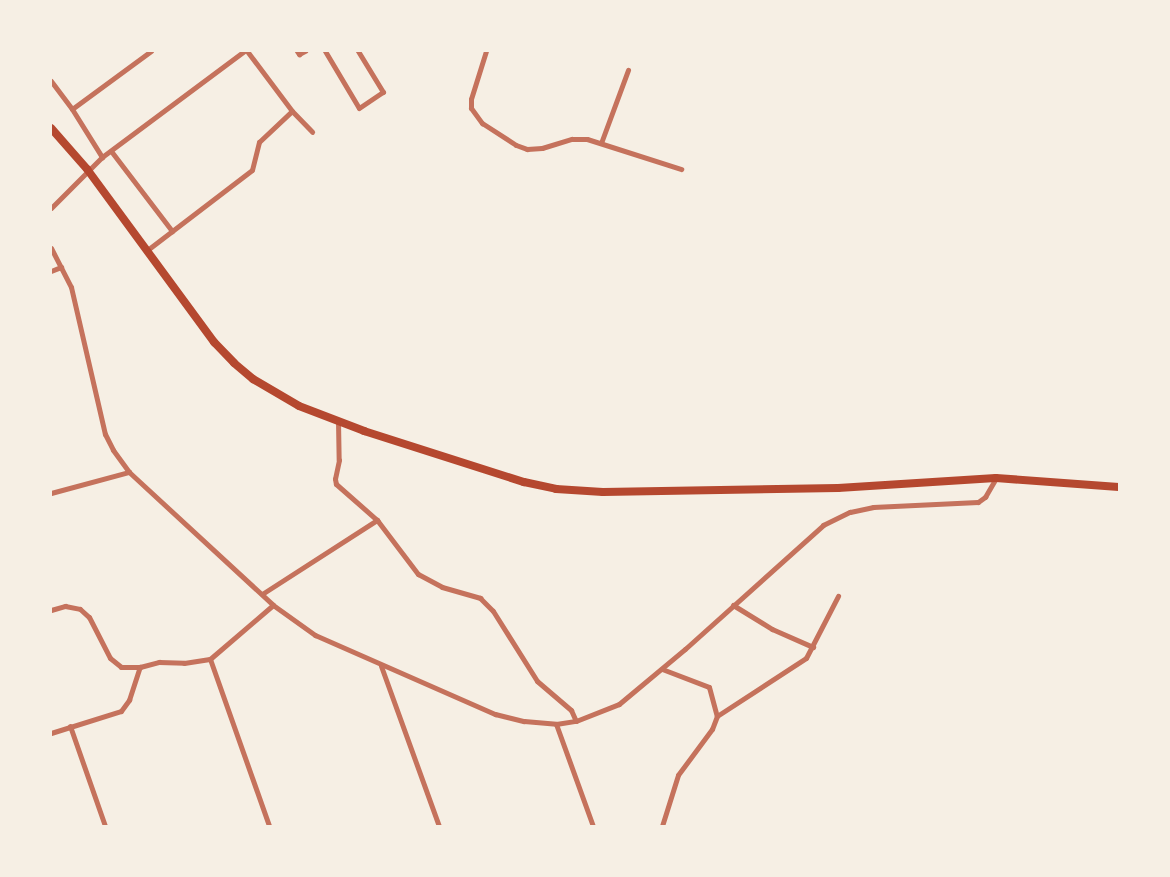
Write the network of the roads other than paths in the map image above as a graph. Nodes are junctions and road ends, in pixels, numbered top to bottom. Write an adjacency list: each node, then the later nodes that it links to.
1 (151, 51): 10 (street)
2 (245, 51): 11 (street); 15 (street)
3 (297, 51): 4 (street)
4 (305, 51)
5 (325, 51): 6 (street)
6 (358, 51)
7 (486, 51): 14 (street)
8 (628, 70): 14 (street)
9 (51, 81): 10 (street)
10 (72, 109): 16 (street)
11 (292, 111): 13 (street); 20 (street)
12 (51, 128): 18 (main road)
13 (312, 132)
14 (601, 142): 17 (street)
15 (111, 151): 16 (street); 20 (street)
16 (102, 157): 18 (street)
17 (681, 169)
18 (87, 170): 19 (street); 22 (main road)
19 (51, 208)
20 (172, 231): 22 (street)
21 (51, 248): 23 (street)
22 (146, 251): 25 (main road)
23 (61, 267): 24 (street); 26 (street)
24 (51, 271)
25 (338, 421): 27 (main road); 30 (street)
26 (129, 472): 29 (street); 31 (street)
27 (996, 478): 28 (main road); 34 (street)
28 (1119, 487)
29 (51, 493)
30 (377, 520): 31 (street); 42 (street)
31 (262, 594): 33 (street)
32 (838, 596): 36 (street)
33 (273, 605): 37 (street); 38 (street)
34 (733, 605): 36 (street); 40 (street)
35 (51, 610): 39 (street)
36 (813, 647): 41 (street)
37 (210, 659): 39 (street); 47 (street)
38 (381, 666): 43 (street); 48 (street)
39 (140, 667): 44 (street)
40 (662, 669): 41 (street); 42 (street)
41 (717, 716): 50 (street)
42 (576, 721): 43 (street)
43 (556, 724): 49 (street)
44 (70, 726): 45 (street); 46 (street)
45 (51, 733)
46 (105, 826)
47 (269, 826)
48 (439, 826)
49 (593, 826)
50 (662, 826)

